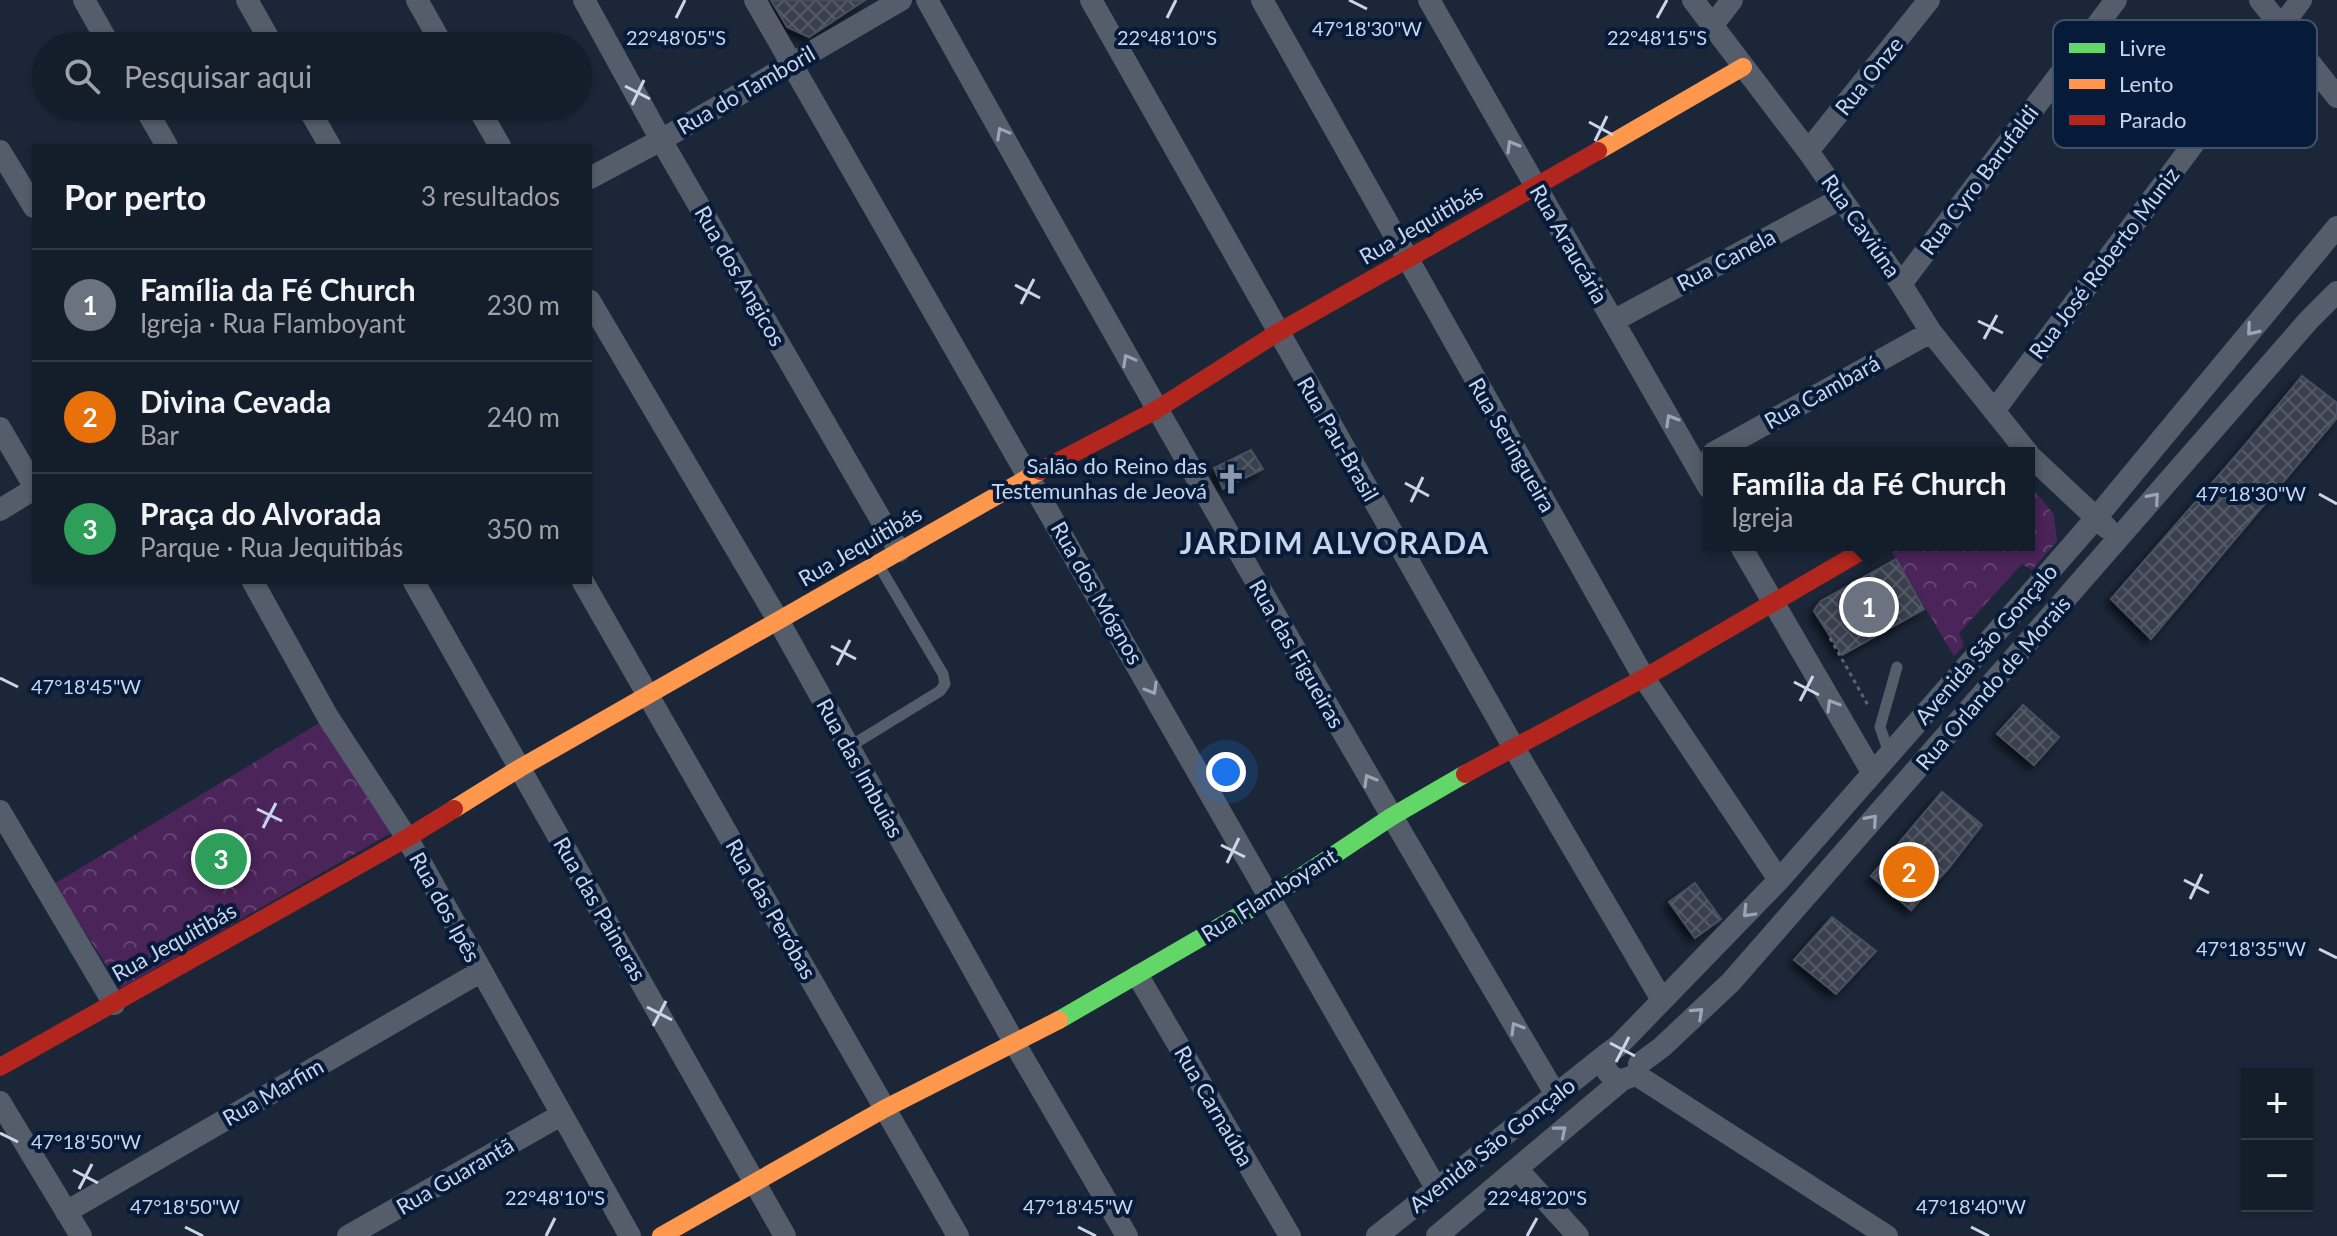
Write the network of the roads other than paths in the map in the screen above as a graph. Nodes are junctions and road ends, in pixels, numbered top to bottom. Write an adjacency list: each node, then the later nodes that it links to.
1 (84, 0): 21 (street)
2 (247, 0): 22 (street)
3 (417, 0): 23 (street)
4 (584, 0): 32 (street, Rua dos Angicos)
5 (755, 0): 24 (street, Rua dos Mógnos)
6 (901, 0): 24 (street, Rua do Tamboril)
7 (927, 0): 53 (street, Rua das Figueiras, one-way to 7)
8 (1091, 0): 52 (street, Rua Pau-Brasil)
9 (1262, 0): 44 (street, Rua Seringueira)
10 (1429, 0): 40 (street, Rua Araucária, one-way to 10)
11 (1693, 0): 20 (street, Rua Caviúna)
12 (1732, 0): 20 (street)
13 (1929, 0): 38 (street, Rua Onze)
14 (2116, 0): 17 (street, Rua Cyro Barufaldi)
15 (2260, 0): 18 (street)
16 (2301, 0): 19 (street, Rua José Roberto Muniz)
17 (2101, 20)
18 (2275, 20)
19 (2285, 20)
20 (1712, 26): 25 (street, Rua Caviúna)
21 (102, 32)
22 (265, 32)
23 (435, 32)
24 (790, 65): 32 (street, Rua do Tamboril); 60 (street, Rua dos Mógnos)
25 (1743, 67): 38 (street, Rua Caviúna); 40 (street, Rua Jequitibás)
26 (2317, 72): 28 (street)
27 (2053, 83): 45 (street, Rua Cyro Barufaldi)
28 (2337, 97)
29 (152, 120): 33 (street)
30 (315, 120): 34 (street)
31 (485, 120): 35 (street)
32 (661, 140): 39 (street, Rua do Tamboril); 66 (street, Rua dos Angicos)
33 (166, 144)
34 (329, 144)
35 (499, 144)
36 (2189, 148): 54 (street, Rua José Roberto Muniz)
37 (0, 151): 42 (street)
38 (1808, 151): 41 (street, Rua Caviúna)
39 (592, 177)
40 (1535, 186): 44 (street, Rua Jequitibás); 49 (street, Rua Araucária)
41 (1840, 199): 45 (street, Rua Caviúna); 49 (street, Rua Canela)
42 (32, 204)
43 (2337, 227): 47 (street, Avenida São Gonçalo)
44 (1408, 261): 52 (street, Rua Jequitibás); 78 (street, Rua Seringueira)
45 (1901, 284): 51 (street, Rua Caviúna)
46 (2337, 292): 50 (street, Rua Orlando de Morais)
47 (2282, 294): 50 (street); 64 (street, Avenida São Gonçalo, one-way to 64)
48 (592, 304): 74 (street, Rua das Imbuias)
49 (1613, 321): 58 (street, Rua Araucária, one-way to 49)
50 (2308, 321): 65 (street, Rua Orlando de Morais, one-way to 50)
51 (1931, 332): 54 (street, Rua Caviúna); 56 (street, Rua Cambará)
52 (1277, 333): 53 (street, Rua Jequitibás); 80 (street, Rua Pau-Brasil)
53 (1156, 410): 60 (street, Rua Jequitibás); 86 (street, Rua das Figueiras, one-way to 53)
54 (1994, 411): 57 (street, Rua Caviúna)
55 (0, 428): 61 (street)
56 (1724, 447)
57 (2023, 447)
58 (1703, 453)
59 (2035, 460): 64 (street, Rua Caviúna)
60 (1030, 476): 66 (street, Rua Jequitibás); 89 (street, Rua dos Mógnos, one-way to 89)
61 (32, 484)
62 (32, 489): 63 (street)
63 (0, 510)
64 (2096, 518): 65 (street, Rua Caviúna); 75 (street, Avenida São Gonçalo)
65 (2119, 538): 76 (street, Rua Orlando de Morais)
66 (899, 551): 69 (street, Rua Jequitibás)
67 (1743, 551): 73 (street)
68 (1862, 551): 73 (street, Rua Flamboyant)
69 (878, 563): 74 (street, Rua Jequitibás); 81 (lane)
70 (254, 584): 87 (street, Rua dos Ipês)
71 (415, 584): 83 (street, Rua das Paineras)
72 (584, 584): 79 (street, Rua das Peróbas)
73 (1772, 603): 78 (street, Rua Flamboyant); 84 (street, one-way to 73)
74 (778, 620): 79 (street, Rua Jequitibás); 81 (street, Rua das Imbuias)
75 (1988, 642): 76 (street); 82 (street, Avenida São Gonçalo)
76 (2007, 665): 97 (street, Rua Orlando de Morais, one-way to 76)
77 (1897, 667): 82 (lane)
78 (1644, 678): 80 (street, Rua Flamboyant); 88 (street, Rua Seringueira)
79 (649, 694): 83 (street, Rua Jequitibás); 100 (street, Rua das Peróbas)
80 (1513, 746): 86 (street, Rua Flamboyant); 92 (street, Rua Pau-Brasil)
81 (849, 747): 94 (street, Rua das Imbuias)
82 (1889, 753): 84 (street, Avenida São Gonçalo)
83 (520, 768): 87 (street, Rua Jequitibás); 103 (street, Rua das Paineras)
84 (1872, 772): 88 (street, Avenida São Gonçalo)
85 (0, 811): 93 (street)
86 (1391, 817): 89 (street, Rua Flamboyant); 98 (street, Rua das Figueiras, one-way to 86)
87 (407, 838): 90 (street, Rua dos Ipês); 93 (street, Rua Jequitibás)
88 (1779, 880): 92 (street, Avenida São Gonçalo, one-way to 92)
89 (1271, 897): 91 (street, Rua Flamboyant); 104 (street, Rua dos Mógnos)
90 (480, 972): 101 (street, Rua dos Ipês); 105 (street, Rua Marfim)
91 (1138, 976): 94 (street, Rua Flamboyant); 113 (street, Rua Carnaúba)
92 (1662, 1000): 95 (street, Avenida São Gonçalo)
93 (114, 1004): 96 (street, Rua Jequitibás)
94 (1015, 1044): 100 (street, Rua Flamboyant); 112 (street, Rua das Imbuias)
95 (1613, 1050): 97 (street); 98 (street, Avenida São Gonçalo)
96 (0, 1067)
97 (1632, 1073): 102 (street, Avenida São Gonçalo, one-way to 97); 117 (street)
98 (1556, 1095): 104 (street, Avenida São Gonçalo)
99 (0, 1102): 105 (street)
100 (884, 1109): 103 (street, Rua Flamboyant); 111 (street, Rua das Peróbas)
101 (561, 1115): 107 (street, Rua Guarantã); 108 (street, Rua dos Ipês)
102 (1517, 1169): 115 (street, Avenida São Gonçalo); 116 (street)
103 (755, 1183): 109 (street, Rua Flamboyant); 110 (street, Rua das Paineras)
104 (1436, 1188): 114 (street, Avenida São Gonçalo)
105 (66, 1212): 106 (street)
106 (81, 1236)
107 (348, 1236)
108 (630, 1236)
109 (661, 1236)
110 (785, 1236)
111 (958, 1236)
112 (1127, 1236)
113 (1290, 1236)
114 (1377, 1236)
115 (1437, 1236)
116 (1578, 1236)
117 (1887, 1236)

